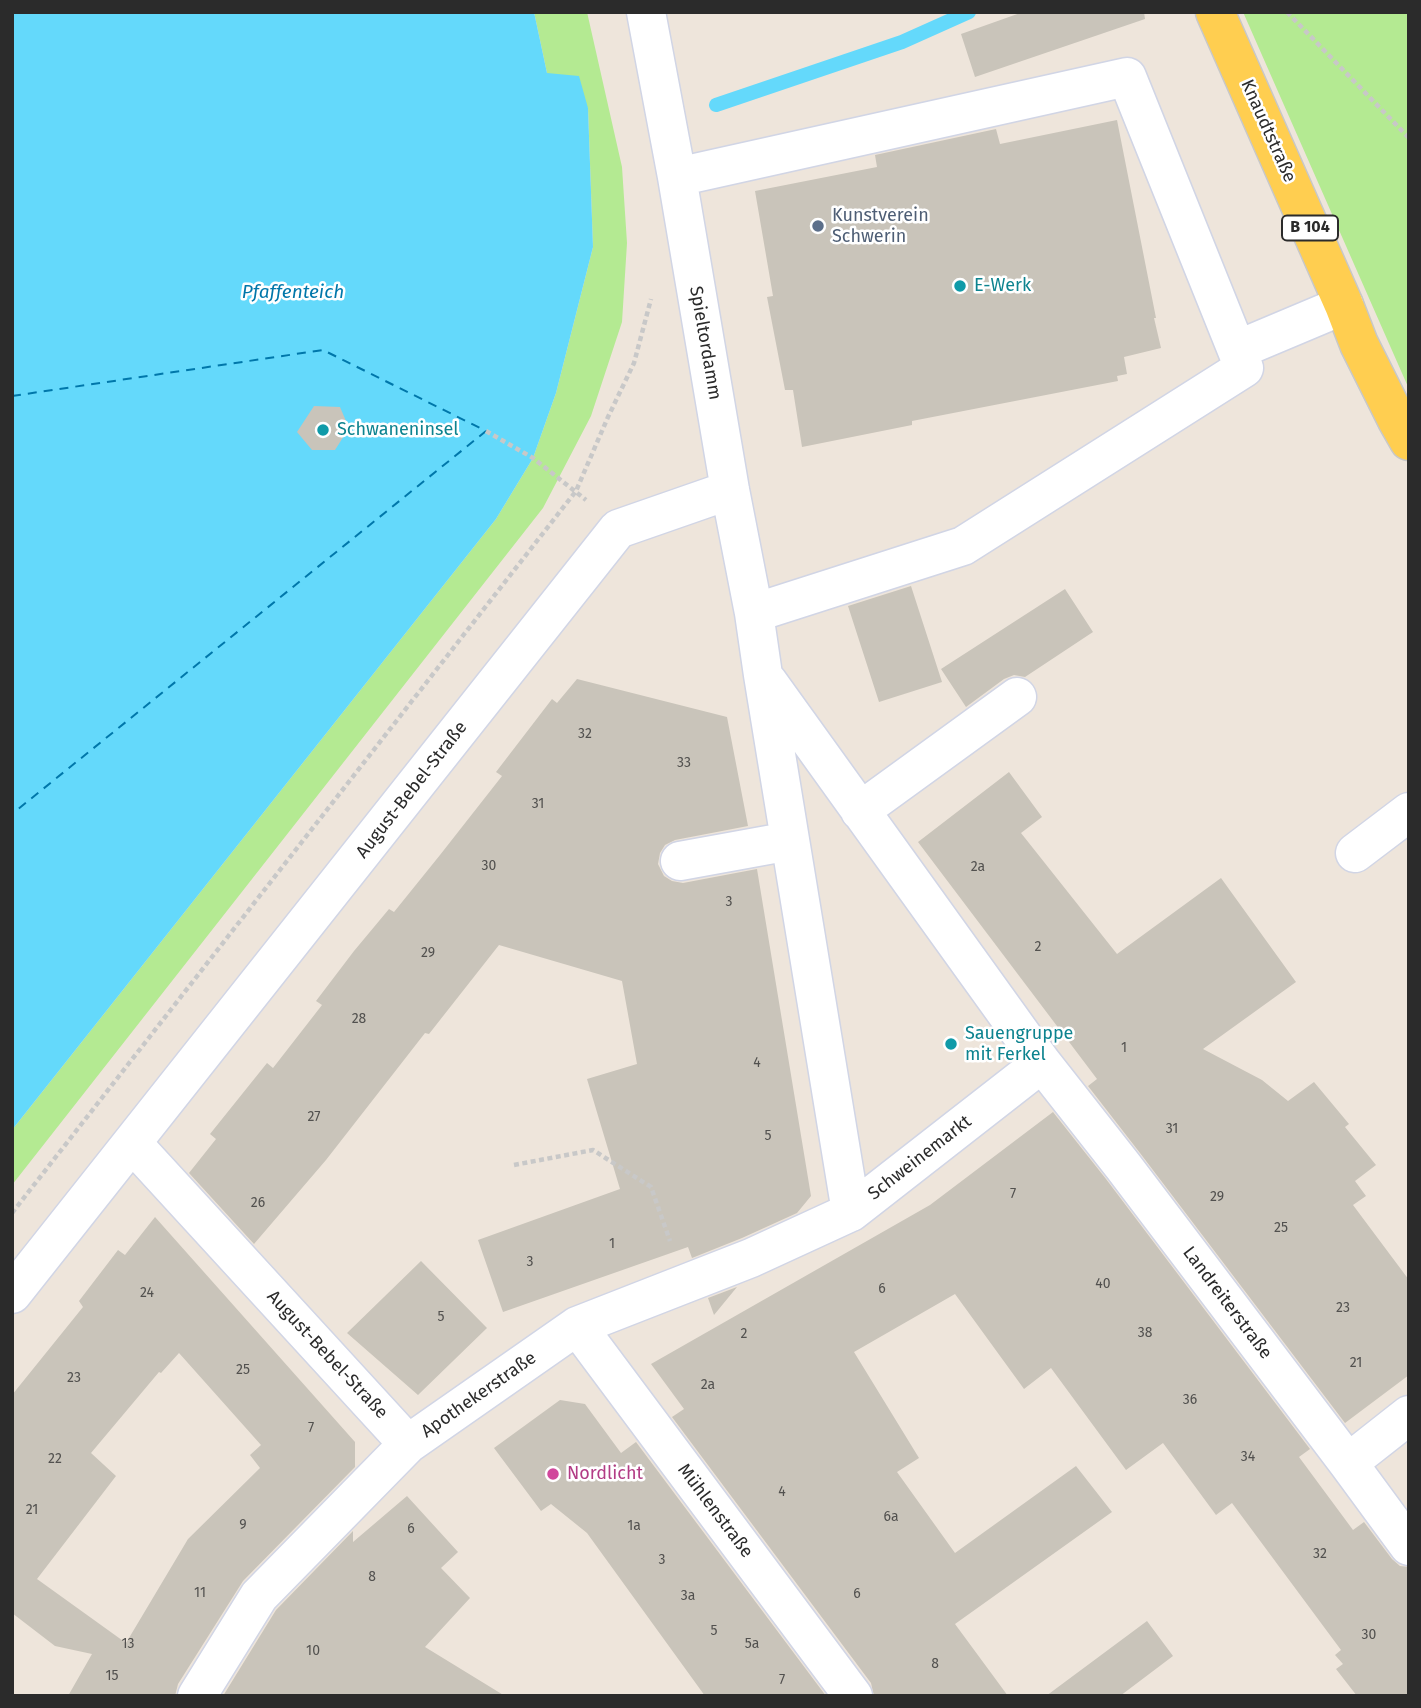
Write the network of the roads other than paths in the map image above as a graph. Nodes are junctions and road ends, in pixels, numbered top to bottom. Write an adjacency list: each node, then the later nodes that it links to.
1 (646, 12): 3 (street, Spieltordamm)
2 (1215, 12): 4 (main road, Knaudtstraße / B 104)
3 (677, 177): 5 (street); 7 (street, Spieltordamm)
4 (1344, 306): 5 (street); 6 (main road, Knaudtstraße / B 104)
5 (1237, 351): 8 (street)
6 (1409, 441)
7 (730, 490): 8 (street, Spieltordamm); 17 (street, August-Bebel-Straße)
8 (754, 613): 9 (street, Spieltordamm)
9 (762, 675): 11 (street); 13 (street, Schweinemarkt)
10 (1017, 697): 11 (street)
11 (860, 811): 16 (street)
12 (1409, 811): 14 (street)
13 (790, 842): 15 (street); 18 (street, Schweinemarkt)
14 (1355, 853)
15 (680, 861)
16 (1042, 1063): 18 (street, Schweinemarkt); 23 (street, Landreiterstraße)
17 (132, 1143): 19 (street, August-Bebel-Straße); 22 (street, August-Bebel-Straße)
18 (851, 1212): 20 (street, Apothekerstraße)
19 (12, 1294)
20 (577, 1326): 22 (street, Apothekerstraße); 26 (street, Mühlenstraße)
21 (1409, 1415): 23 (street)
22 (408, 1444): 25 (street, Apothekerstraße)
23 (1348, 1463): 24 (street, Landreiterstraße)
24 (1409, 1546)
25 (197, 1696)
26 (853, 1696)

